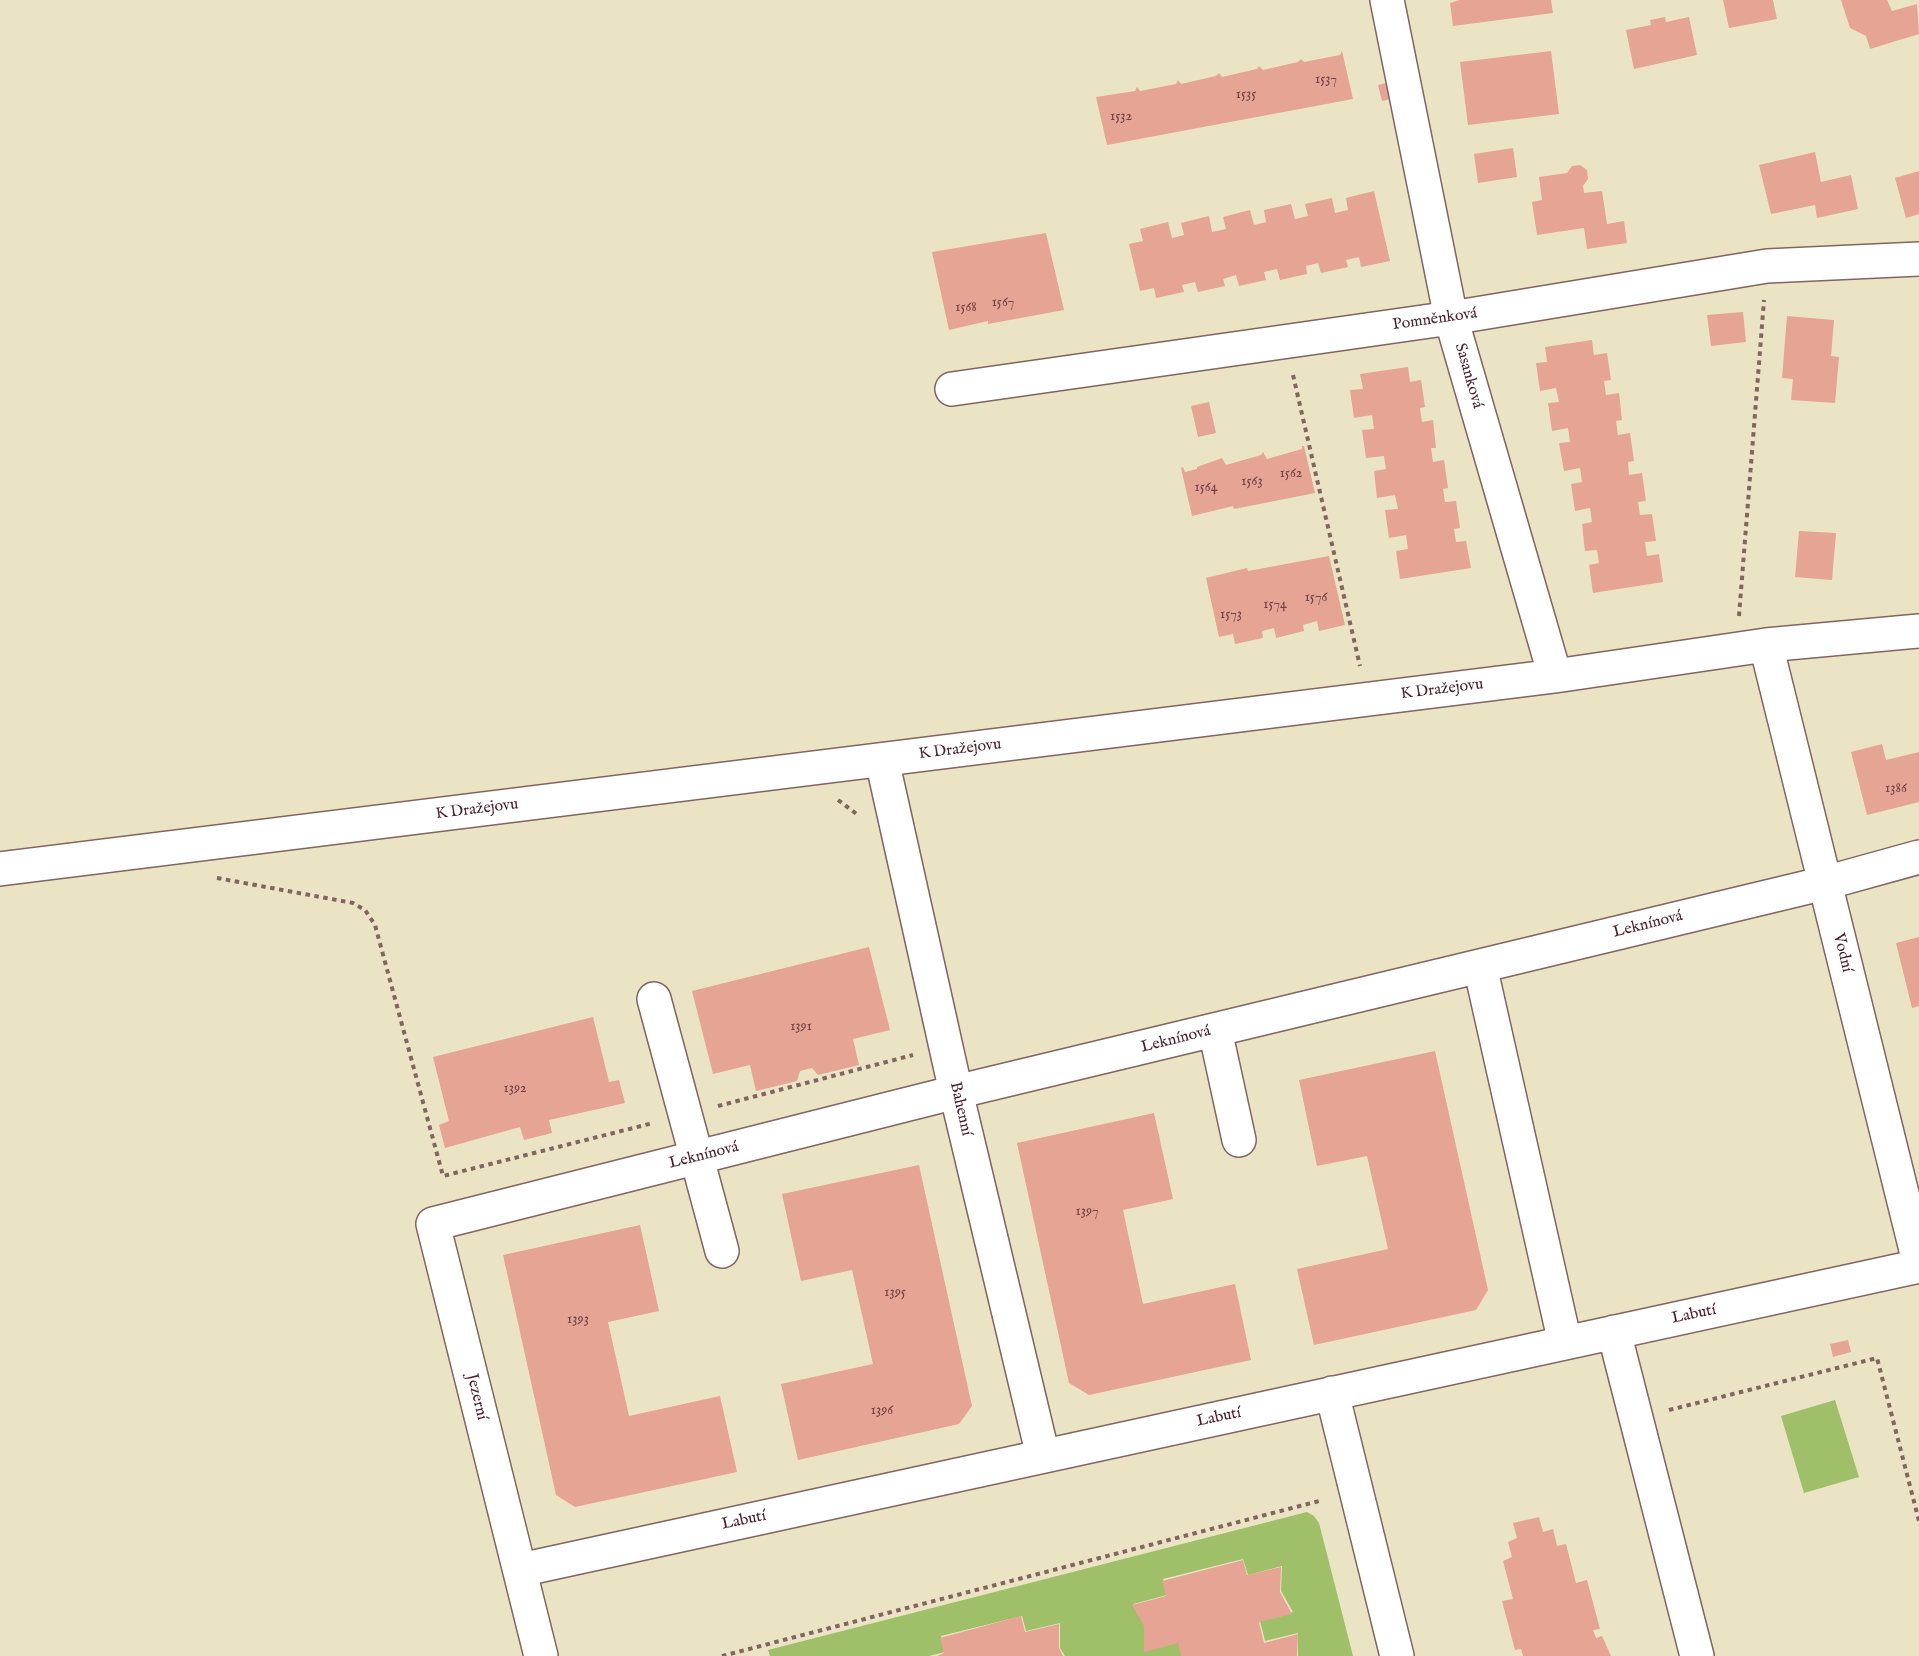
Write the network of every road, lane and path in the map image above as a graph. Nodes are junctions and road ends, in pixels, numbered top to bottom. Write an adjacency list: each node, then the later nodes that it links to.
1 (1387, 0): 4 (street, Sasanková)
2 (1919, 259): 3 (street, Pomněnková)
3 (1767, 267): 4 (street, Pomněnková); 7 (path)
4 (1451, 318): 5 (street, Pomněnková); 10 (street, Sasanková)
5 (1285, 341): 6 (street, Pomněnková); 11 (path)
6 (952, 389)
7 (1739, 621)
8 (1919, 631): 9 (street, K Dražejovu)
9 (1766, 645): 10 (street, K Dražejovu); 18 (street, Vodní)
10 (1555, 676): 11 (street, K Dražejovu)
11 (1367, 699): 12 (street, K Dražejovu)
12 (882, 760): 16 (street, K Dražejovu); 23 (street, Bahenní)
13 (834, 797): 14 (path)
14 (861, 822)
15 (1919, 857): 18 (street, Leknínová)
16 (0, 869)
17 (214, 878): 25 (path)
18 (1825, 883): 19 (street, Leknínová); 30 (street, Vodní)
19 (1480, 966): 21 (street, Leknínová); 32 (street)
20 (654, 999): 27 (street)
21 (1215, 1030): 23 (street, Leknínová); 26 (street)
22 (914, 1047): 24 (path)
23 (956, 1092): 27 (street, Leknínová); 35 (street, Bahenní)
24 (706, 1110)
25 (660, 1121)
26 (1239, 1140)
27 (697, 1158): 28 (street, Leknínová); 29 (street)
28 (433, 1224): 38 (street, Jezerní)
29 (722, 1251)
30 (1919, 1264): 31 (street, Labutí)
31 (1614, 1332): 32 (street, Labutí); 34 (street)
32 (1565, 1343): 33 (street, Labutí)
33 (1332, 1394): 35 (street, Labutí); 36 (street)
34 (1636, 1419): 37 (path); 42 (street)
35 (1043, 1456): 38 (street, Labutí)
36 (1356, 1491): 40 (path); 41 (street)
37 (1919, 1521)
38 (520, 1570): 39 (street, Jezerní)
39 (541, 1656)
40 (722, 1656)
41 (1397, 1656)
42 (1697, 1656)

